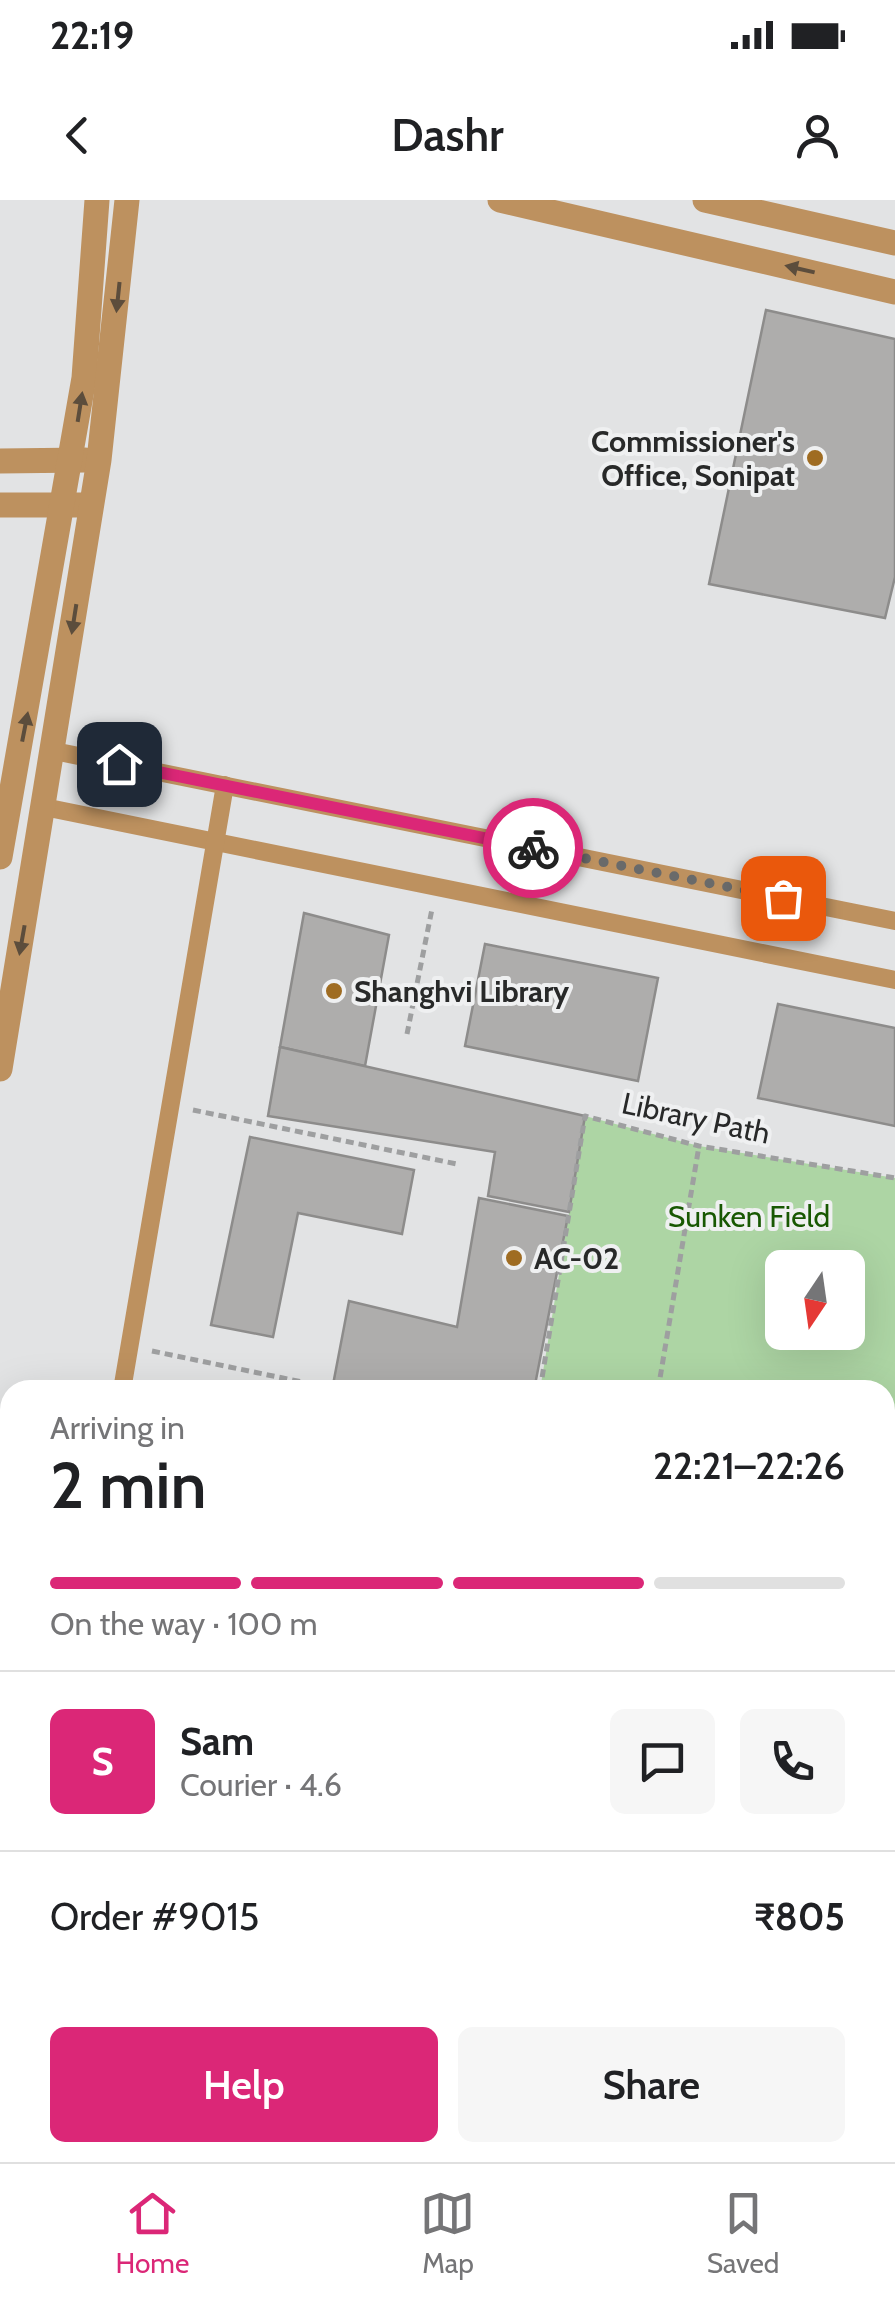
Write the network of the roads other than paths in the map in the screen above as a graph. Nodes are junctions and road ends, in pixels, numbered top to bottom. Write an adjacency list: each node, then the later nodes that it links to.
1 (97, 200): 7 (street, one-way to 1)
2 (127, 200): 8 (street, one-way to 8)
3 (500, 200): 6 (street, one-way to 3)
4 (705, 200): 5 (street)
5 (895, 242)
6 (895, 292)
7 (70, 459): 8 (street); 9 (street); 10 (street)
8 (100, 460): 12 (street)
9 (0, 461)
10 (64, 504): 11 (street); 12 (street); 17 (street, one-way to 10)
11 (0, 505)
12 (92, 506): 13 (street, one-way to 13)
13 (54, 751): 14 (lane); 15 (street)
14 (225, 785): 16 (lane); 18 (lane)
15 (44, 807): 16 (lane); 20 (street, one-way to 20)
16 (216, 842): 19 (lane); 21 (lane)
17 (0, 858)
18 (895, 921)
19 (895, 980)
20 (0, 1069)
21 (124, 1380)

